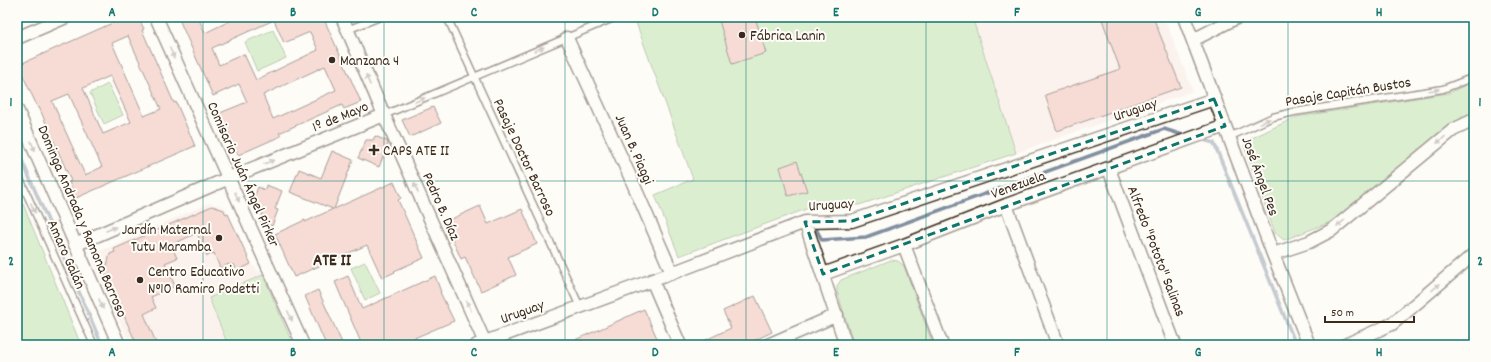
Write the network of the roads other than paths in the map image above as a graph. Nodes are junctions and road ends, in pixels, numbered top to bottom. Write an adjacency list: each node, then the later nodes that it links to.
1 (66, 17): 12 (street)
2 (156, 17): 24 (street, Comisario Juán Ángel Pirker, one-way to 24)
3 (342, 17): 11 (street, Pedro B. Díaz)
4 (380, 17): 11 (lane)
5 (446, 17): 15 (lane, Pasaje Doctor Barroso)
6 (616, 17): 13 (lane, 1º de Mayo)
7 (1184, 17): 14 (street, José Ángel Pes)
8 (1238, 17): 14 (street)
9 (1472, 17): 10 (street)
10 (1474, 21)
11 (347, 30): 18 (street, Pedro B. Díaz, one-way to 11)
12 (17, 38)
13 (566, 38): 15 (lane, 1º de Mayo, one-way to 13); 31 (street, Juan B. Piaggi)
14 (1193, 40): 17 (street, José Ángel Pes)
15 (474, 77): 18 (lane, 1º de Mayo, one-way to 15); 34 (lane, Pasaje Doctor Barroso)
16 (1474, 77): 21 (lane, Pasaje Capitán Bustos, one-way to 16)
17 (1214, 99): 21 (street, José Ángel Pes); 26 (street, Uruguay)
18 (384, 116): 24 (street, 1º de Mayo, one-way to 18); 36 (street, Pedro B. Díaz, one-way to 18)
19 (18, 117): 27 (street, Dominga Andrada y Ramona Barroso, one-way to 27)
20 (1474, 120): 29 (street, one-way to 29)
21 (1227, 131): 22 (street, Venezuela); 29 (street, José Ángel Pes)
22 (1109, 169): 25 (street, Venezuela); 45 (street, Alfredo "Pototo" Salinas)
23 (17, 172): 37 (lane, Amaro Galán, one-way to 37)
24 (229, 178): 27 (street, 1º de Mayo, one-way to 24); 39 (street, Comisario Juán Ángel Pirker, one-way to 39)
25 (1006, 205): 28 (street, Venezuela); 44 (street)
26 (805, 222): 31 (street, Uruguay); 32 (street)
27 (75, 245): 38 (street, Dominga Andrada y Ramona Barroso, one-way to 38)
28 (904, 245): 32 (street, Venezuela); 43 (street)
29 (1273, 254): 46 (street, José Ángel Pes)
30 (1474, 254): 47 (street, one-way to 30)
31 (672, 273): 33 (street, Uruguay)
32 (823, 274): 35 (street)
33 (652, 280): 34 (street, Uruguay); 40 (street)
34 (580, 307): 36 (street, Uruguay)
35 (837, 315): 41 (street); 42 (street)
36 (483, 344)
37 (94, 345)
38 (119, 345)
39 (303, 345)
40 (680, 345)
41 (768, 345)
42 (846, 345)
43 (942, 345)
44 (1058, 345)
45 (1175, 345)
46 (1309, 345)
47 (1345, 345)

